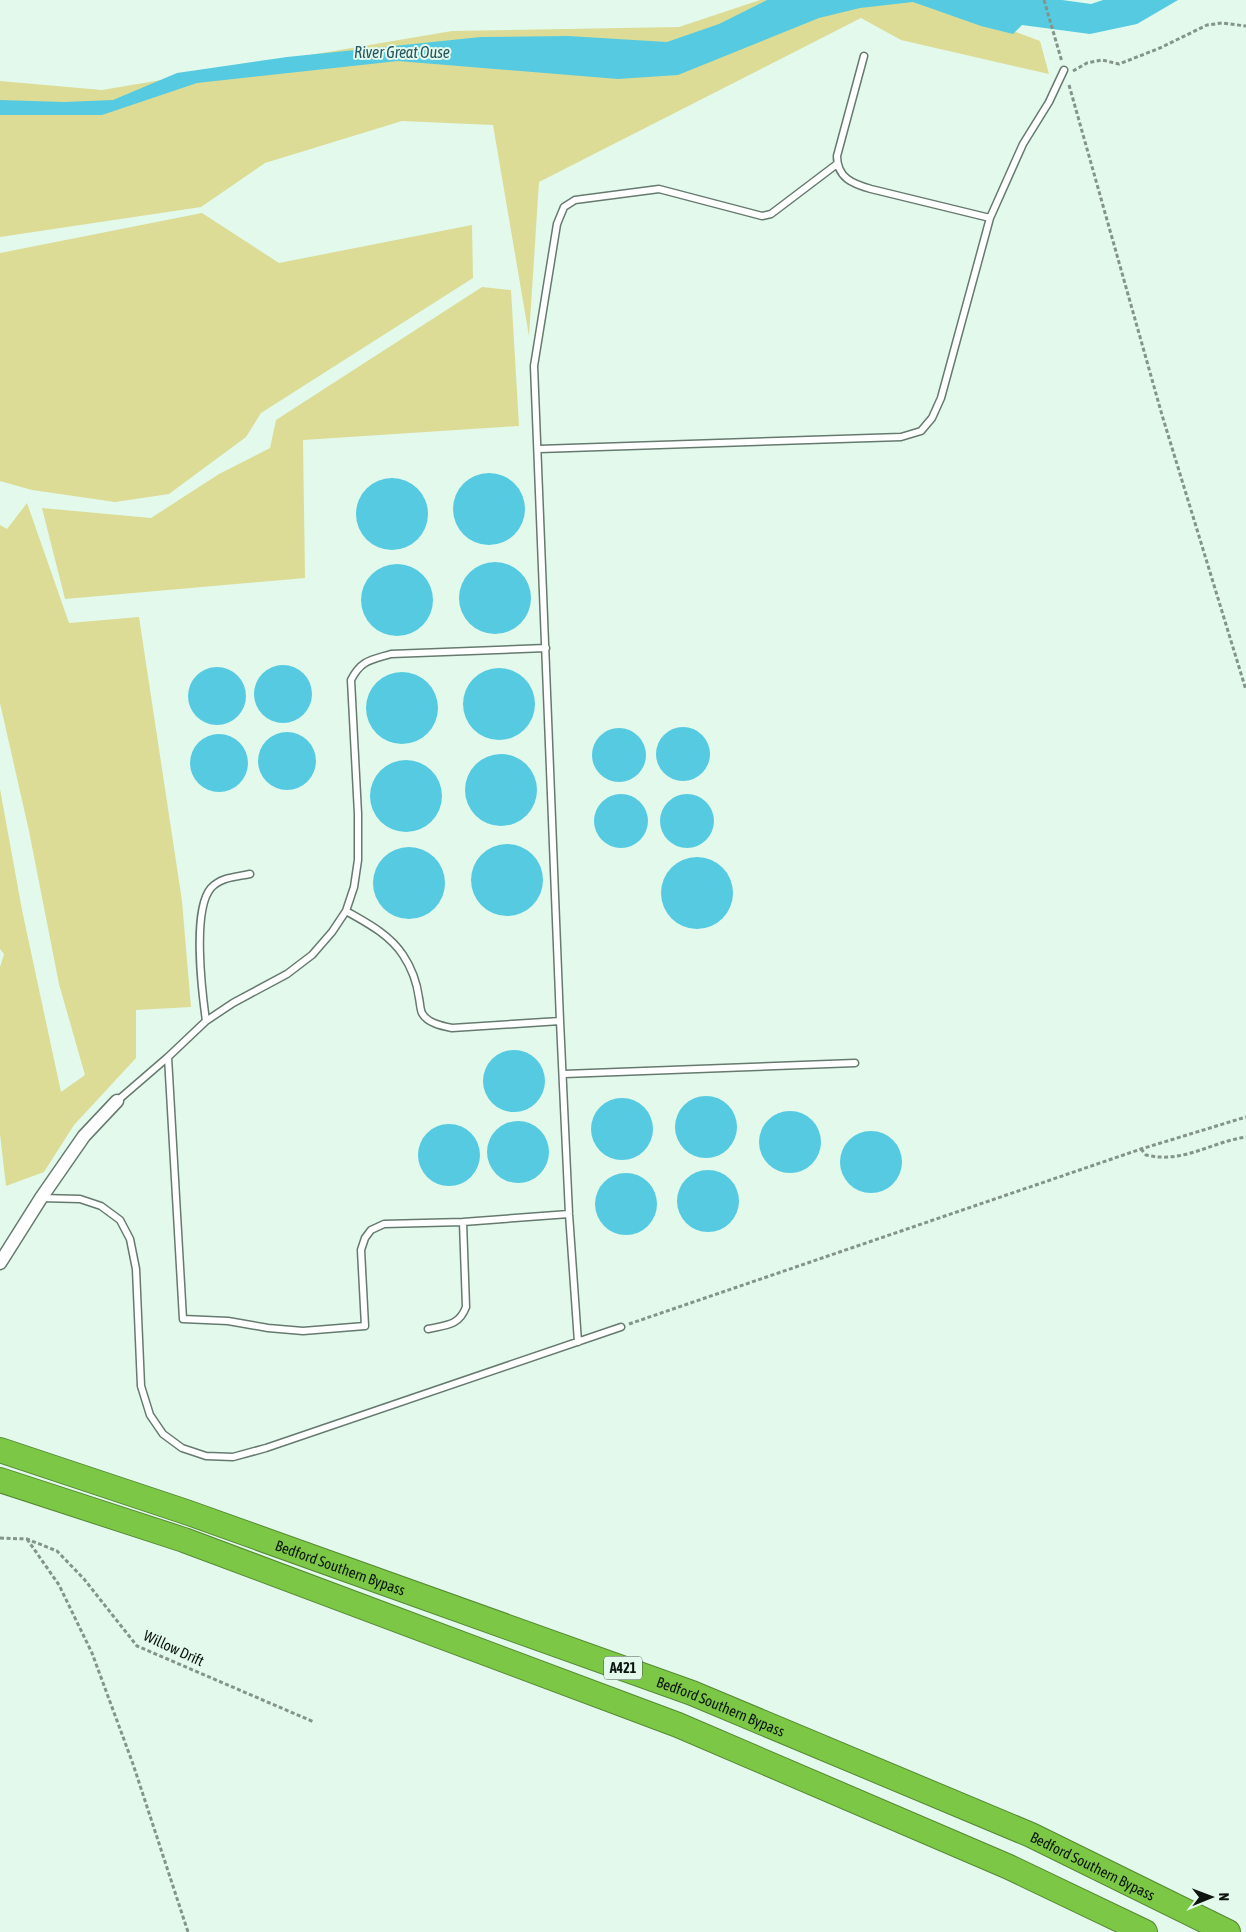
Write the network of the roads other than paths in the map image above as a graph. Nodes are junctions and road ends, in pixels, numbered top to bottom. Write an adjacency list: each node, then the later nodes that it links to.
1 (864, 56): 3 (lane)
2 (1065, 73): 4 (lane)
3 (837, 164): 4 (lane); 5 (lane)
4 (990, 218): 5 (lane)
5 (538, 449): 6 (lane)
6 (546, 648): 8 (lane); 10 (lane)
7 (250, 874): 9 (lane)
8 (346, 911): 9 (lane); 10 (lane)
9 (206, 1021): 11 (lane)
10 (560, 1022): 13 (lane)
11 (168, 1057): 14 (lane); 17 (lane)
12 (855, 1063): 13 (lane)
13 (564, 1074): 16 (lane)
14 (116, 1102): 15 (street)
15 (42, 1198): 18 (street); 21 (lane)
16 (569, 1214): 17 (lane); 21 (lane)
17 (463, 1222): 20 (lane)
18 (0, 1264)
19 (622, 1327): 21 (lane)
20 (428, 1330)
21 (578, 1342)
22 (0, 1450): 25 (highway, Bedford Southern Bypass / A421)
23 (0, 1480): 24 (highway, Bedford Southern Bypass / A421)
24 (1145, 1932)
25 (1228, 1932)

